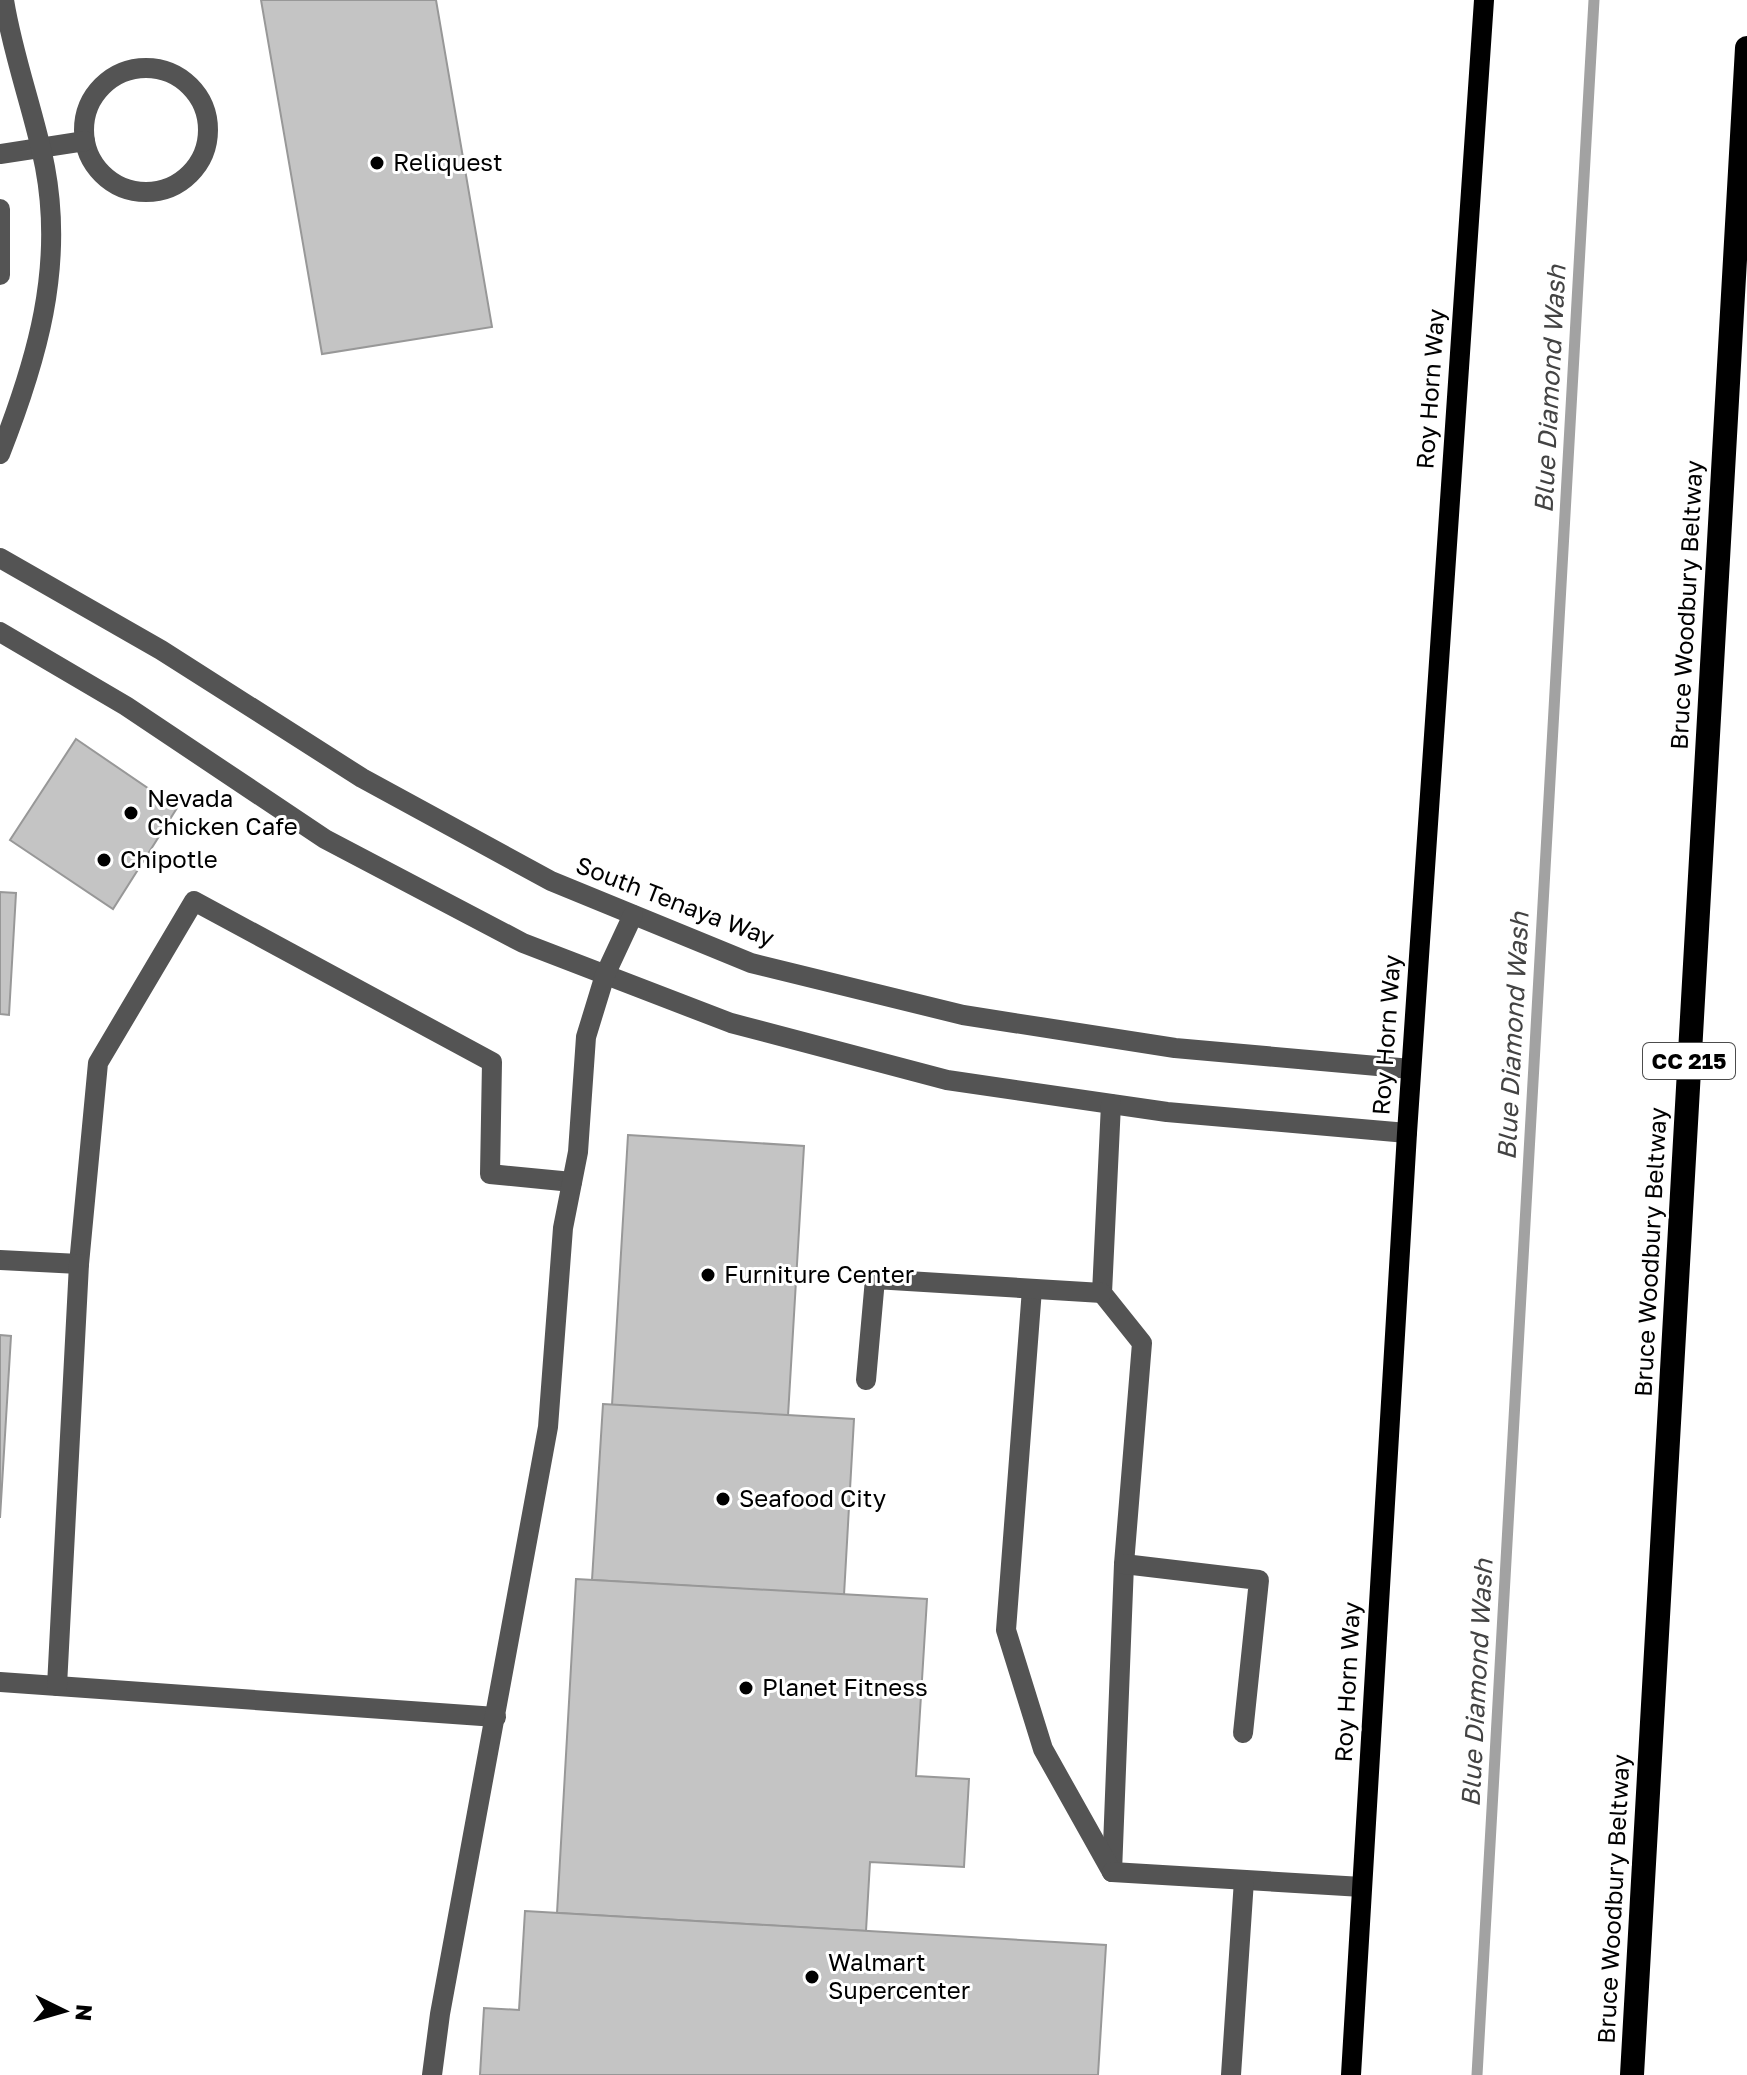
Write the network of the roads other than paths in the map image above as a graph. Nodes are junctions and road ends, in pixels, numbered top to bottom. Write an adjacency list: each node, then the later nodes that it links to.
1 (4, 0): 5 (street)
2 (1484, 0): 14 (main road, Roy Horn Way)
3 (1747, 48): 34 (highway, Bruce Woodbury Beltway / CC 215)
4 (85, 141): 4 (street); 5 (street)
5 (40, 149): 6 (street); 9 (street)
6 (0, 154)
7 (0, 209): 8 (street)
8 (0, 275)
9 (0, 454)
10 (0, 558): 12 (street, South Tenaya Way)
11 (0, 632): 13 (street)
12 (633, 915): 13 (street); 14 (street, South Tenaya Way)
13 (605, 975): 15 (street); 17 (street)
14 (1411, 1069): 16 (main road, Roy Horn Way)
15 (1111, 1104): 16 (street); 21 (street)
16 (1407, 1133): 30 (main road, Roy Horn Way)
17 (572, 1182): 19 (street); 26 (street)
18 (0, 1260): 19 (street)
19 (79, 1264): 25 (street)
20 (1032, 1289): 21 (street); 22 (street); 28 (street)
21 (1102, 1293): 23 (street)
22 (866, 1380)
23 (1124, 1564): 27 (street); 28 (street)
24 (0, 1682): 25 (street)
25 (57, 1686): 26 (street)
26 (496, 1717): 31 (street)
27 (1243, 1733)
28 (1112, 1872): 29 (street)
29 (1244, 1880): 30 (street); 32 (street)
30 (1362, 1887): 33 (main road, Roy Horn Way)
31 (432, 2075)
32 (1231, 2075)
33 (1351, 2075)
34 (1632, 2075)

